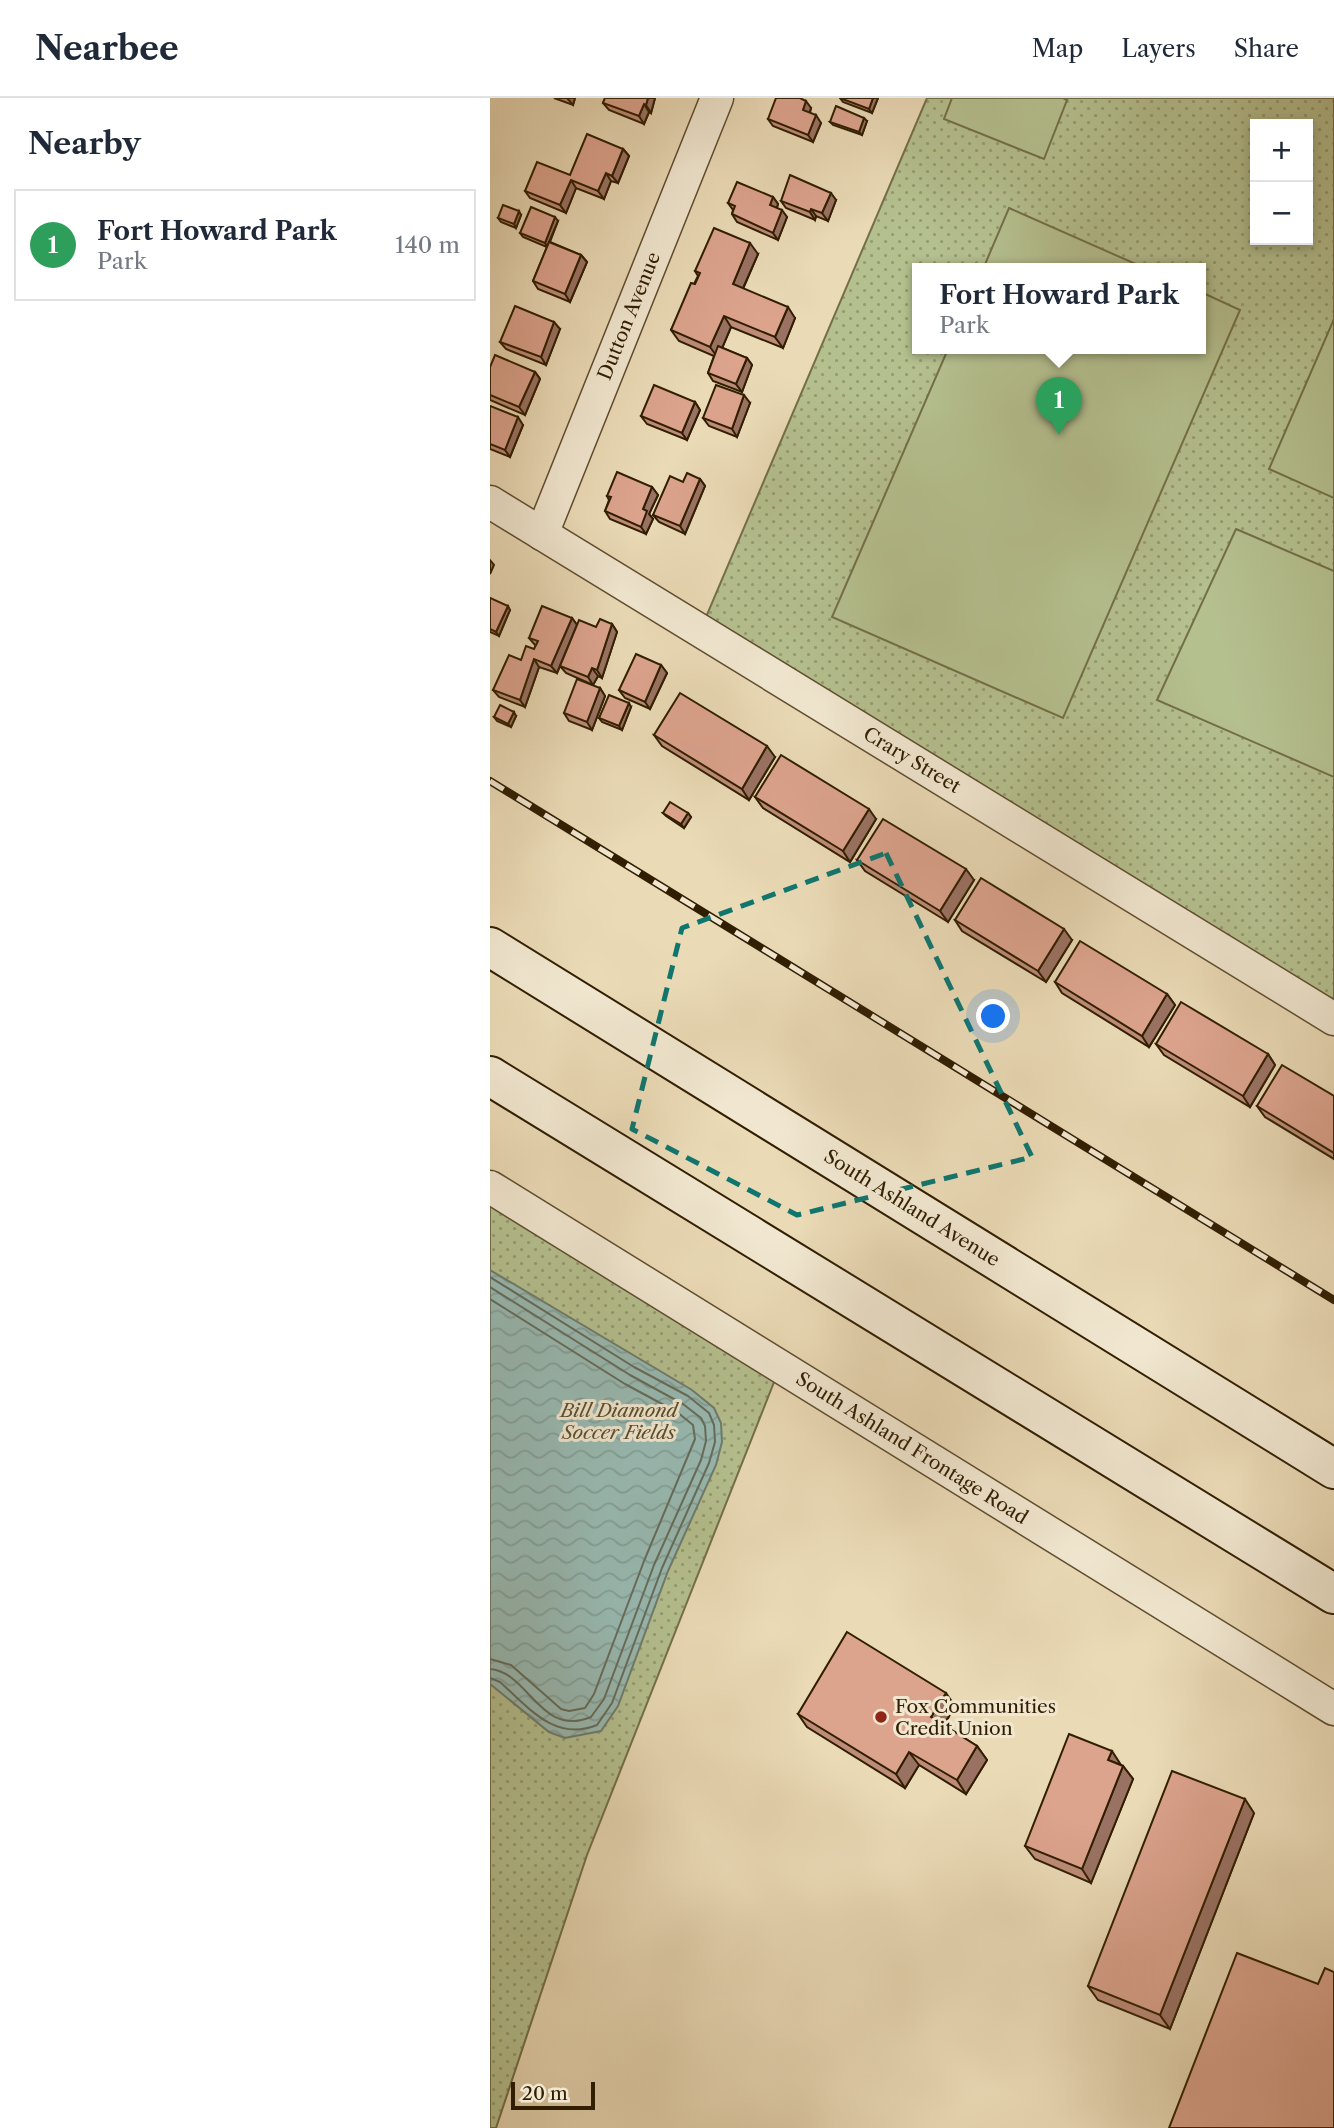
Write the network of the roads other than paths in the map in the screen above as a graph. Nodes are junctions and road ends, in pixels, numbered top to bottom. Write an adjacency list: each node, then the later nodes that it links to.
1 (717, 98): 3 (street, Dutton Avenue)
2 (490, 502): 3 (street, Crary Street)
3 (542, 534): 5 (street, Crary Street)
4 (490, 947): 8 (main road, South Ashland Avenue)
5 (1334, 1019)
6 (490, 1076): 9 (main road)
7 (490, 1187): 10 (street, South Ashland Frontage Road)
8 (1334, 1469)
9 (1334, 1594)
10 (1334, 1709)

